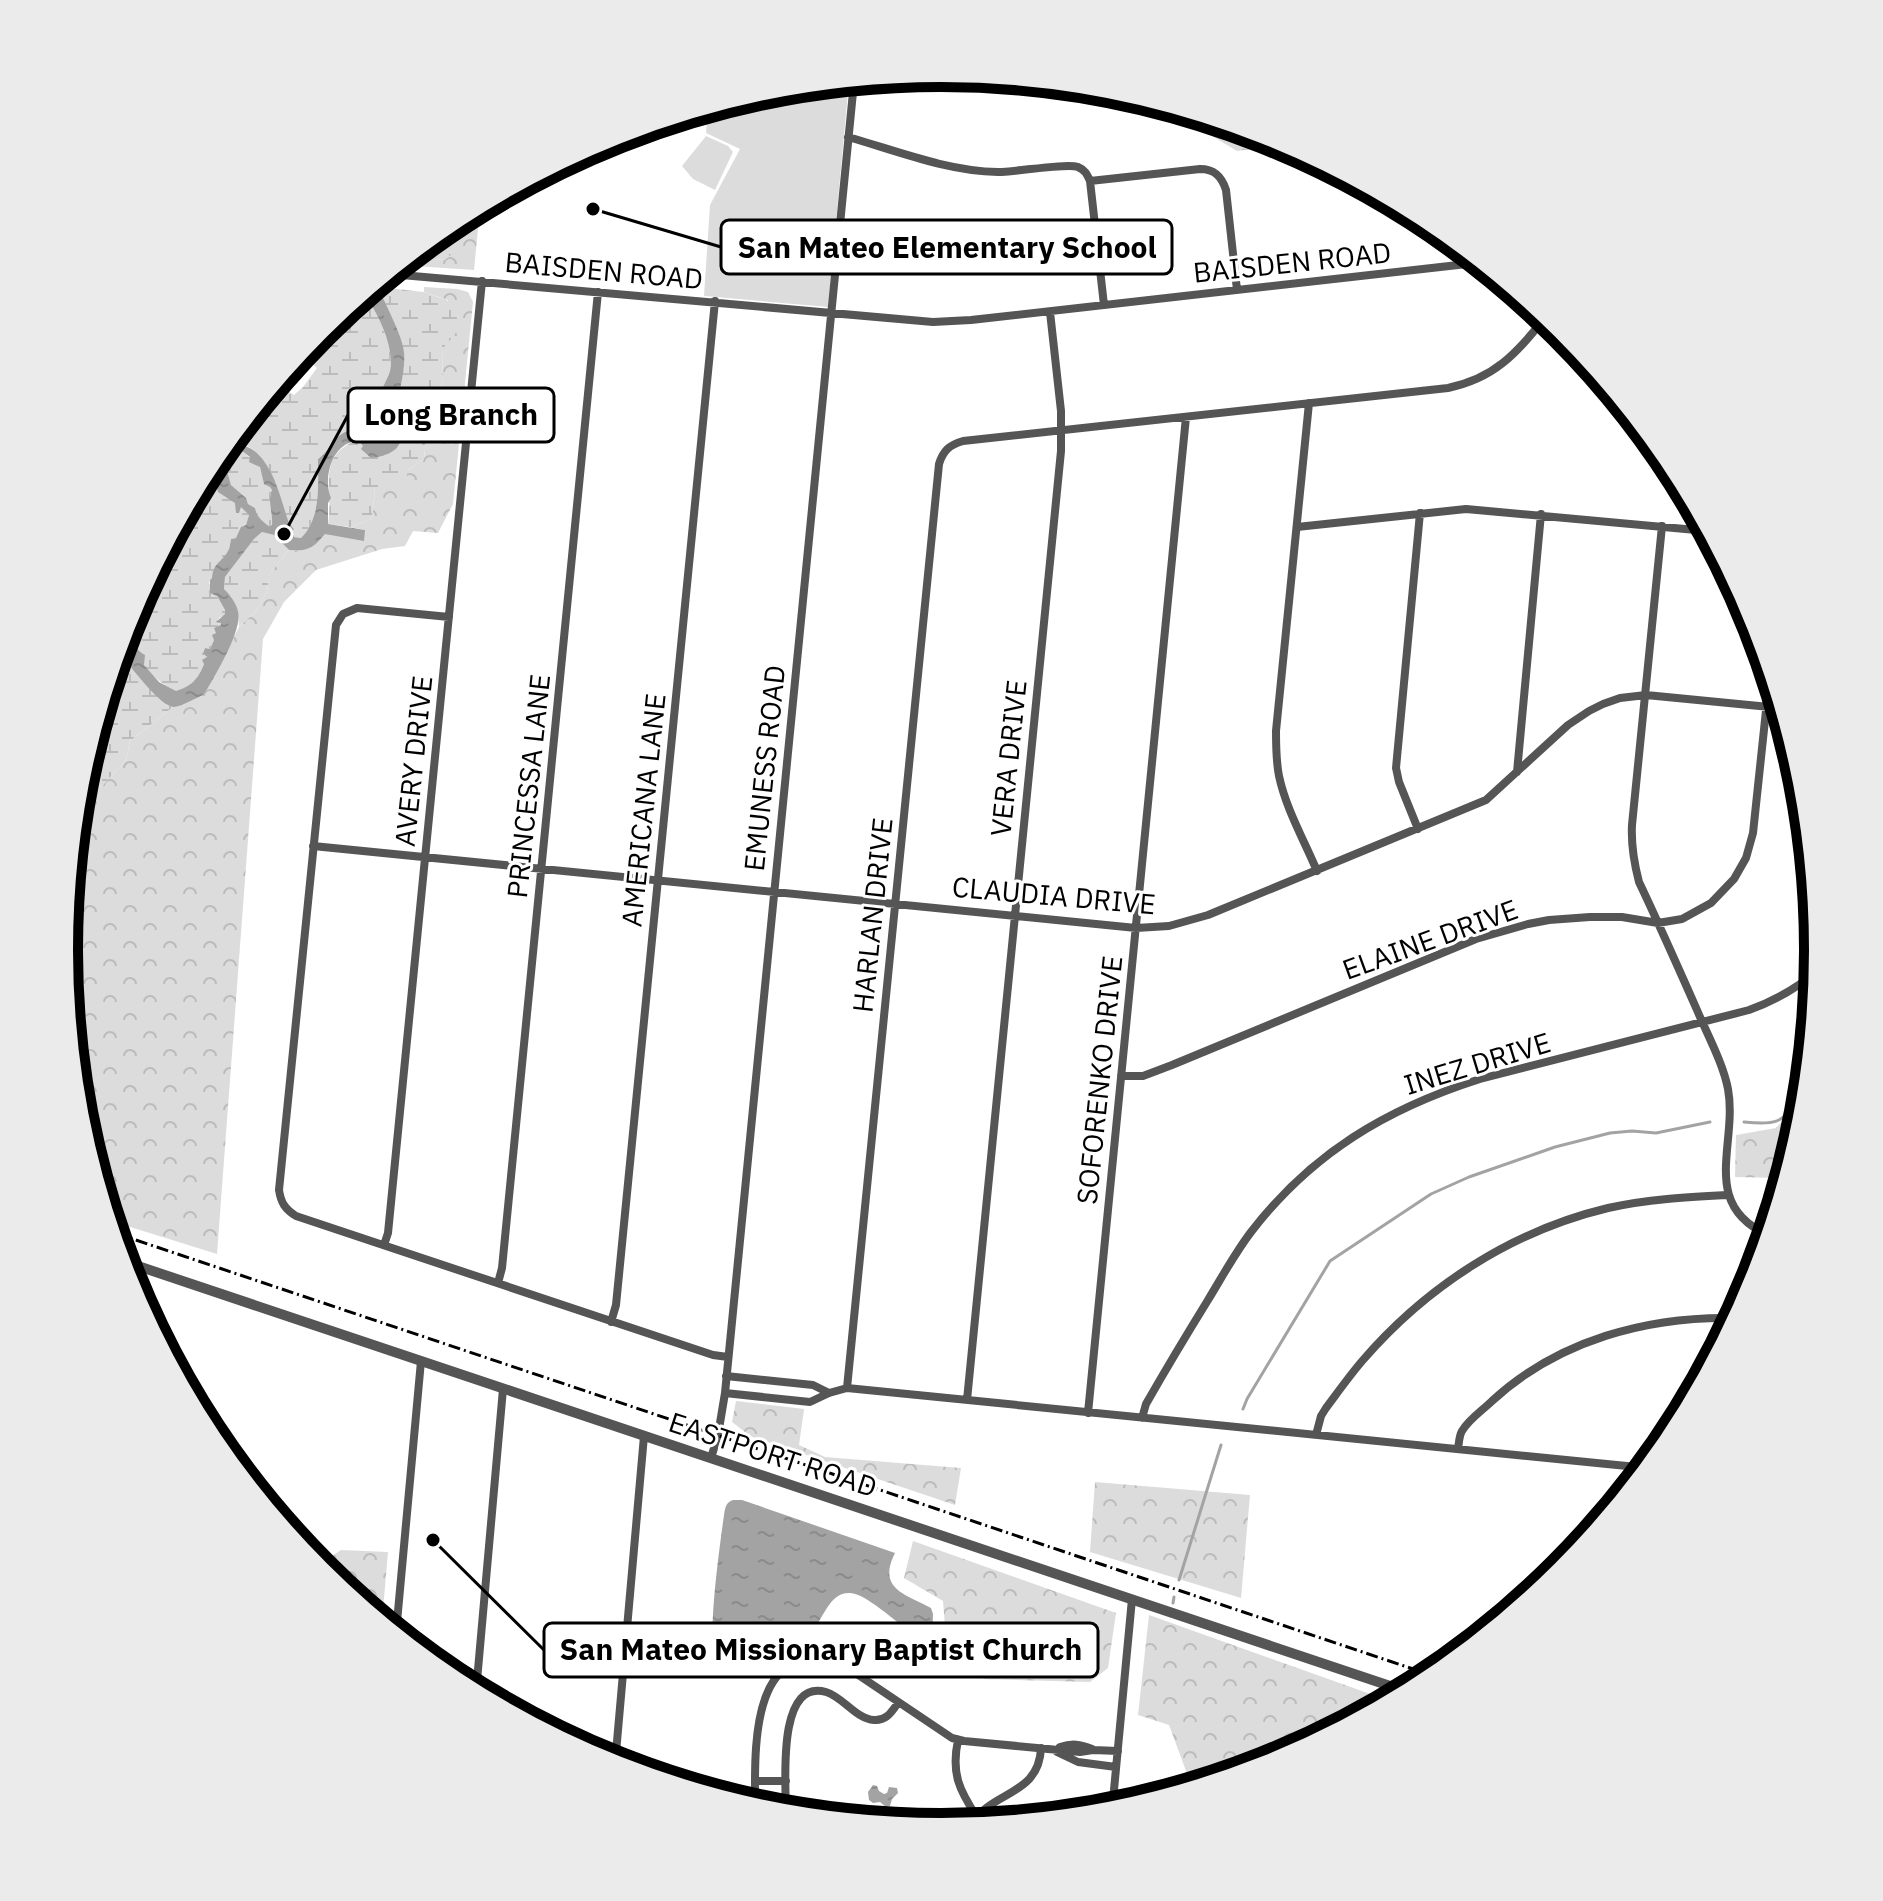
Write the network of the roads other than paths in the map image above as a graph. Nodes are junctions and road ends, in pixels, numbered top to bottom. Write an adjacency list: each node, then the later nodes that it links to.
1 (853, 92): 2 (street, EMUNESS ROAD)
2 (848, 137): 3 (street); 11 (street, EMUNESS ROAD)
3 (1090, 181): 7 (street); 10 (street)
4 (1466, 264): 7 (street, BAISDEN ROAD)
5 (404, 275): 6 (street, BAISDEN ROAD)
6 (482, 281): 8 (street, BAISDEN ROAD); 22 (street, AVERY DRIVE)
7 (1237, 290): 10 (street, BAISDEN ROAD)
8 (598, 292): 9 (street, BAISDEN ROAD); 31 (street, PRINCESSA LANE)
9 (715, 301): 11 (street, BAISDEN ROAD); 33 (street, AMERICANA LANE)
10 (1104, 305): 12 (street, BAISDEN ROAD)
11 (831, 312): 12 (street, BAISDEN ROAD); 34 (street, EMUNESS ROAD)
12 (1050, 312): 16 (street, VERA DRIVE)
13 (1538, 326): 14 (street)
14 (1309, 403): 15 (street); 20 (street)
15 (1186, 417): 16 (street); 38 (street, SOFORENKO DRIVE)
16 (1062, 431): 35 (street, HARLAN DRIVE); 36 (street, VERA DRIVE)
17 (1420, 513): 18 (street); 20 (street); 28 (street)
18 (1541, 514): 19 (street); 27 (street)
19 (1662, 526): 21 (street); 23 (street)
20 (1297, 527): 32 (street)
21 (1695, 530)
22 (449, 617): 29 (street); 30 (street, AVERY DRIVE)
23 (1646, 695): 25 (street, CLAUDIA DRIVE); 27 (street, CLAUDIA DRIVE); 37 (street)
24 (1767, 698): 25 (street, ELAINE DRIVE)
25 (1766, 707): 26 (street, CLAUDIA DRIVE); 37 (street, ELAINE DRIVE)
26 (1770, 707)
27 (1517, 773): 28 (street, CLAUDIA DRIVE)
28 (1418, 829): 32 (street, CLAUDIA DRIVE)
29 (313, 846): 30 (street, CLAUDIA DRIVE); 44 (street)
30 (426, 858): 31 (street, CLAUDIA DRIVE); 44 (street, AVERY DRIVE)
31 (542, 869): 33 (street, CLAUDIA DRIVE); 46 (street, PRINCESSA LANE)
32 (1317, 871): 38 (street, CLAUDIA DRIVE)
33 (658, 881): 34 (street, CLAUDIA DRIVE); 48 (street, AMERICANA LANE)
34 (774, 892): 35 (street, CLAUDIA DRIVE); 49 (street, EMUNESS ROAD)
35 (895, 904): 36 (street, CLAUDIA DRIVE); 52 (street, HARLAN DRIVE)
36 (1015, 916): 38 (street, CLAUDIA DRIVE); 56 (street, VERA DRIVE)
37 (1658, 923): 40 (street); 41 (street, ELAINE DRIVE)
38 (1136, 928): 41 (street, SOFORENKO DRIVE)
39 (1804, 982): 40 (street, INEZ DRIVE)
40 (1703, 1023): 42 (street); 58 (street, INEZ DRIVE)
41 (1121, 1076): 57 (street, SOFORENKO DRIVE)
42 (1728, 1195): 43 (street); 59 (street)
43 (1758, 1230)
44 (384, 1245): 46 (street)
45 (138, 1266): 50 (street, EASTPORT ROAD)
46 (498, 1283): 48 (street)
47 (1722, 1318): 61 (street)
48 (611, 1322): 49 (street)
49 (728, 1357): 51 (street, EMUNESS ROAD)
50 (421, 1361): 53 (street, EASTPORT ROAD); 65 (street)
51 (726, 1376): 54 (street, EMUNESS ROAD); 55 (street)
52 (847, 1388): 55 (street); 56 (street)
53 (503, 1389): 60 (street, EASTPORT ROAD); 66 (street)
54 (725, 1393): 55 (street); 62 (street, EMUNESS ROAD)
55 (829, 1393)
56 (967, 1400): 57 (street)
57 (1088, 1413): 58 (street)
58 (1142, 1418): 59 (street)
59 (1316, 1435): 61 (street)
60 (644, 1436): 62 (street, EASTPORT ROAD); 72 (street)
61 (1458, 1449): 63 (street)
62 (711, 1458): 64 (street, EASTPORT ROAD)
63 (1634, 1467)
64 (1132, 1599): 67 (street, EASTPORT ROAD); 73 (street)
65 (397, 1621)
66 (477, 1678)
67 (1391, 1686)
68 (898, 1703): 69 (street); 75 (street); 76 (street)
69 (958, 1740): 70 (street); 81 (street)
70 (1041, 1748): 71 (street); 80 (street)
71 (1053, 1749): 73 (street); 74 (street)
72 (616, 1750)
73 (1118, 1751): 74 (street)
74 (1116, 1767): 78 (street)
75 (755, 1781): 76 (street); 77 (street)
76 (786, 1781): 79 (street)
77 (755, 1793)
78 (1113, 1796)
79 (786, 1799)
80 (984, 1812)
81 (971, 1813)

